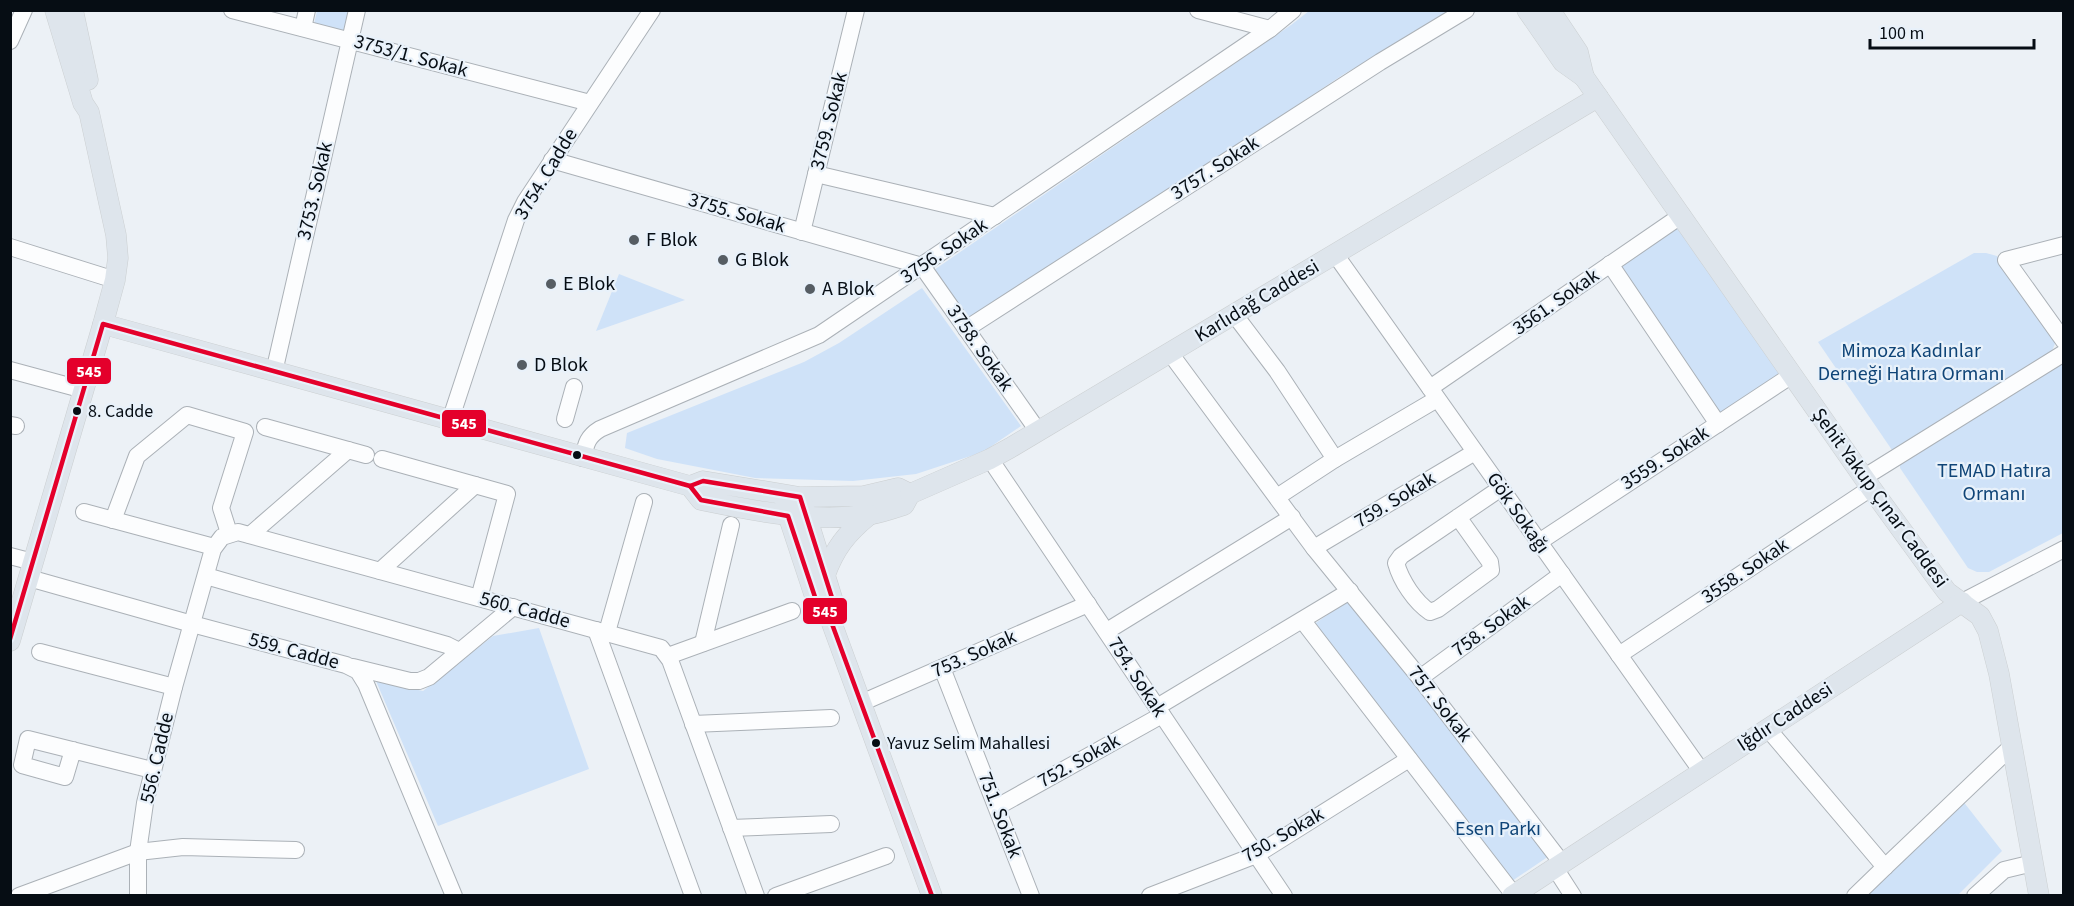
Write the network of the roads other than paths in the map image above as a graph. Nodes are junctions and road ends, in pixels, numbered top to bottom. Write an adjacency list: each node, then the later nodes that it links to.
1 (24, 10): 17 (street)
2 (55, 10): 21 (main road)
3 (73, 10): 21 (main road)
4 (232, 10): 14 (street, 3753/1. Sokak)
5 (307, 10): 14 (street)
6 (357, 10): 16 (street, 3753. Sokak)
7 (652, 10): 20 (street, 3754. Cadde)
8 (856, 10): 23 (street, 3759. Sokak)
9 (1198, 10): 15 (street)
10 (1293, 10): 15 (street, 3756. Sokak)
11 (1466, 10): 35 (street, 3757. Sokak)
12 (1527, 10): 18 (main road)
13 (1550, 10): 18 (main road)
14 (303, 28): 16 (street, 3753/1. Sokak)
15 (1270, 29): 25 (street, 3756. Sokak)
16 (350, 40): 20 (street, 3753/1. Sokak); 40 (street, 3753. Sokak)
17 (10, 41)
18 (1584, 77): 19 (main road, Şehit Yakup Çınar Caddesi)
19 (1598, 97): 24 (main road, Şehit Yakup Çınar Caddesi); 29 (main road, Karlıdağ Caddesi)
20 (590, 103): 22 (street, 3754. Cadde)
21 (89, 112): 32 (main road)
22 (552, 160): 26 (street, 3755. Sokak); 46 (street, 3754. Cadde)
23 (816, 174): 25 (street); 26 (street, 3759. Sokak)
24 (1682, 215): 30 (street, 3561. Sokak); 41 (main road, Şehit Yakup Çınar Caddesi)
25 (995, 216): 31 (street, 3756. Sokak)
26 (802, 232): 31 (street, 3755. Sokak)
27 (2064, 245): 36 (street)
28 (10, 247): 32 (street)
29 (1335, 254): 33 (main road, Karlıdağ Caddesi); 44 (street, Gök Sokağı)
30 (1610, 264): 44 (street, 3561. Sokak); 47 (street)
31 (922, 266): 35 (street, 3758. Sokak); 52 (street, 3756. Sokak)
32 (115, 280): 34 (main road)
33 (1234, 314): 37 (main road, Karlıdağ Caddesi); 54 (street)
34 (103, 324): 40 (main road, Karlıdağ Caddesi); 43 (main road)
35 (966, 329): 49 (street, 3758. Sokak)
36 (2064, 341)
37 (1170, 353): 49 (main road, Karlıdağ Caddesi); 61 (street, 757. Sokak)
38 (2064, 353): 55 (street, 3558. Sokak)
39 (10, 370): 43 (street)
40 (274, 372): 46 (main road, Karlıdağ Caddesi)
41 (1792, 375): 47 (street, 3559. Sokak); 55 (main road, Şehit Yakup Çınar Caddesi)
42 (574, 387): 45 (street)
43 (84, 390): 77 (main road)
44 (1433, 393): 51 (street, Gök Sokağı); 54 (street, 3561. Sokak)
45 (565, 419)
46 (450, 421): 52 (main road, Karlıdağ Caddesi)
47 (1718, 424): 72 (street, 3559. Sokak)
48 (265, 426): 50 (street)
49 (1038, 431): 53 (main road, Karlıdağ Caddesi)
50 (348, 450): 56 (street); 71 (street)
51 (1475, 452): 58 (street, Gök Sokağı); 74 (street, 759. Sokak)
52 (583, 458): 57 (main road, Karlıdağ Caddesi)
53 (990, 459): 59 (main road, Karlıdağ Caddesi); 85 (street, 754. Sokak)
54 (1335, 459): 61 (street, 3561. Sokak)
55 (1867, 483): 84 (main road, Şehit Yakup Çınar Caddesi); 97 (street, 3558. Sokak)
56 (475, 485): 78 (street); 83 (street)
57 (690, 486): 60 (main road, Karlıdağ Caddesi); 65 (main road, Karlıdağ Caddesi)
58 (1501, 488): 67 (street); 72 (street, Gök Sokağı)
59 (910, 494): 60 (main road, Karlıdağ Caddesi); 64 (main road, Karlıdağ Caddesi)
60 (791, 496): 65 (main road)
61 (1277, 497): 66 (street, 757. Sokak)
62 (644, 502): 91 (street)
63 (84, 512): 68 (street)
64 (868, 515): 65 (main road, Karlıdağ Caddesi); 80 (main road)
65 (797, 516): 80 (main road); 88 (main road)
66 (1292, 517): 74 (street, 757. Sokak); 92 (street)
67 (1458, 517): 67 (street)
68 (113, 520): 70 (street); 73 (street)
69 (731, 525): 94 (street)
70 (229, 533): 71 (street, 560. Cadde); 73 (street)
71 (250, 535): 78 (street, 560. Cadde)
72 (1539, 542): 79 (street, Gök Sokağı)
73 (214, 547): 81 (street)
74 (1314, 548): 82 (street, 757. Sokak)
75 (2064, 549): 84 (street, Iğdır Caddesi)
76 (10, 556): 77 (street, 559. Cadde)
77 (31, 570): 90 (street, 559. Cadde); 93 (main road)
78 (380, 571): 83 (street, 560. Cadde)
79 (1562, 574): 97 (street, Gök Sokağı); 101 (street, 758. Sokak)
80 (825, 575): 88 (main road)
81 (206, 576): 90 (street); 95 (street)
82 (1350, 591): 89 (street, 752. Sokak); 101 (street, 757. Sokak)
83 (479, 598): 86 (street, 560. Cadde)
84 (1962, 602): 107 (main road, Iğdır Caddesi); 108 (main road, Şehit Yakup Çınar Caddesi)
85 (1088, 604): 92 (street, 754. Sokak); 100 (street, 753. Sokak)
86 (513, 607): 91 (street, 560. Cadde); 95 (street)
87 (792, 611): 94 (street)
88 (828, 613): 103 (main road)
89 (1303, 621): 104 (street, 752. Sokak); 110 (street)
90 (192, 624): 99 (street, 559. Cadde); 102 (street, 556. Cadde)
91 (601, 631): 98 (street, 560. Cadde); 129 (street)
92 (1107, 631): 104 (street, 754. Sokak)
93 (10, 641)
94 (703, 643): 98 (street)
95 (459, 651): 99 (street)
96 (40, 652): 102 (street)
97 (1619, 655): 112 (street, Gök Sokağı)
98 (668, 656): 106 (street)
99 (353, 667): 128 (street, 559. Cadde)
100 (942, 668): 103 (street, 753. Sokak); 113 (street, 751. Sokak)
101 (1420, 678): 121 (street, 757. Sokak)
102 (174, 687): 111 (street, 556. Cadde)
103 (861, 703): 131 (main road)
104 (1160, 711): 113 (street, 752. Sokak); 118 (street, 754. Sokak)
105 (831, 718): 106 (street)
106 (693, 724): 115 (street)
107 (1768, 729): 112 (main road, Iğdır Caddesi); 122 (street)
108 (2012, 746): 120 (main road, Şehit Yakup Çınar Caddesi); 122 (street)
109 (73, 750): 111 (street)
110 (1409, 759): 118 (street, 750. Sokak); 125 (street)
111 (152, 770): 117 (street, 556. Cadde)
112 (1702, 772): 121 (main road, Iğdır Caddesi)
113 (997, 807): 132 (street, 751. Sokak)
114 (831, 824): 115 (street)
115 (731, 828): 124 (street)
116 (296, 850): 117 (street)
117 (138, 852): 126 (street); 127 (street, 556. Cadde)
118 (1256, 855): 133 (street, 750. Sokak); 134 (street, 754. Sokak)
119 (886, 856): 123 (street)
120 (2033, 863): 137 (street); 138 (main road, Şehit Yakup Çınar Caddesi)
121 (1558, 865): 125 (main road, Iğdır Caddesi); 135 (street, 757. Sokak)
122 (1886, 867): 136 (street)
123 (803, 891): 130 (street)
124 (755, 895)
125 (1513, 895)
126 (19, 896)
127 (138, 896)
128 (454, 896)
129 (693, 896)
130 (776, 896)
131 (932, 896)
132 (1031, 896)
133 (1150, 896)
134 (1284, 896)
135 (1573, 896)
136 (1855, 896)
137 (1975, 896)
138 (2039, 896)

